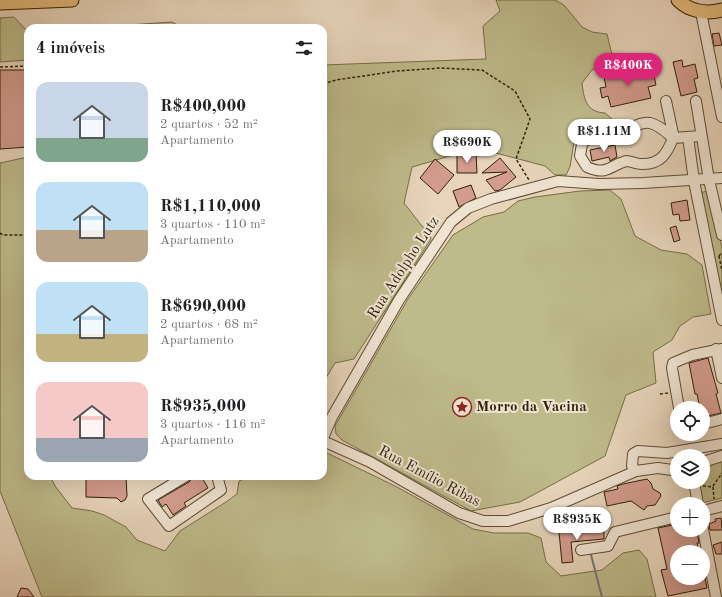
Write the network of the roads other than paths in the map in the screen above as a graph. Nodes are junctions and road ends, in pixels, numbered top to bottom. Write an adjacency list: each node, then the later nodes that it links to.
1 (72, 0): 3 (main road)
2 (678, 0): 5 (main road)
3 (0, 3)
4 (722, 10): 5 (main road)
5 (701, 12): 8 (street)
6 (666, 101): 11 (street)
7 (696, 101): 9 (street)
8 (722, 117)
9 (701, 136): 10 (street); 13 (street)
10 (688, 137): 11 (street); 14 (street)
11 (674, 138): 11 (street)
12 (722, 178): 13 (street, Rua Adolpho Lutz)
13 (709, 180): 14 (street, Rua Adolpho Lutz); 15 (street)
14 (694, 181): 17 (street); 23 (street, Rua Adolpho Lutz)
15 (717, 198): 16 (street)
16 (722, 235)
17 (722, 320)
18 (719, 349): 19 (street); 20 (street)
19 (722, 378)
20 (678, 401)
21 (722, 419): 22 (street)
22 (710, 422)
23 (327, 429)
24 (327, 443): 31 (street, Rua Emílio Ribas)
25 (722, 444): 26 (street)
26 (668, 453): 28 (street); 31 (street)
27 (722, 456): 29 (street)
28 (670, 458)
29 (710, 460)
30 (670, 469): 31 (street, Rua Emílio Ribas)
31 (636, 471)
32 (179, 480): 33 (street)
33 (220, 480)
34 (670, 519): 36 (street)
35 (705, 537): 37 (street)
36 (581, 550)
37 (716, 597)

